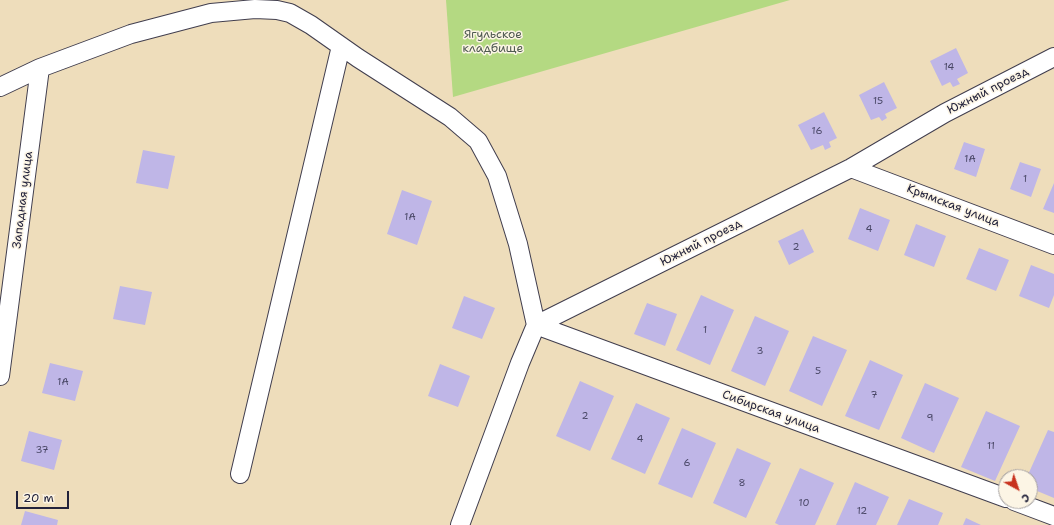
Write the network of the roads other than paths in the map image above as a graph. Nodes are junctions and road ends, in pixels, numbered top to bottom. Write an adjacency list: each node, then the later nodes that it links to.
1 (341, 46): 3 (street); 7 (street); 9 (street)
2 (1054, 56): 5 (street, Южный проезд)
3 (40, 68): 4 (street); 8 (street, Западная улица)
4 (0, 87)
5 (851, 168): 6 (street, Крымская улица); 7 (street, Южный проезд)
6 (1054, 245)
7 (536, 325): 10 (street, Сибирская улица); 13 (street)
8 (0, 376)
9 (240, 474)
10 (998, 495)
11 (1035, 509): 12 (street)
12 (1054, 516)
13 (460, 525)

